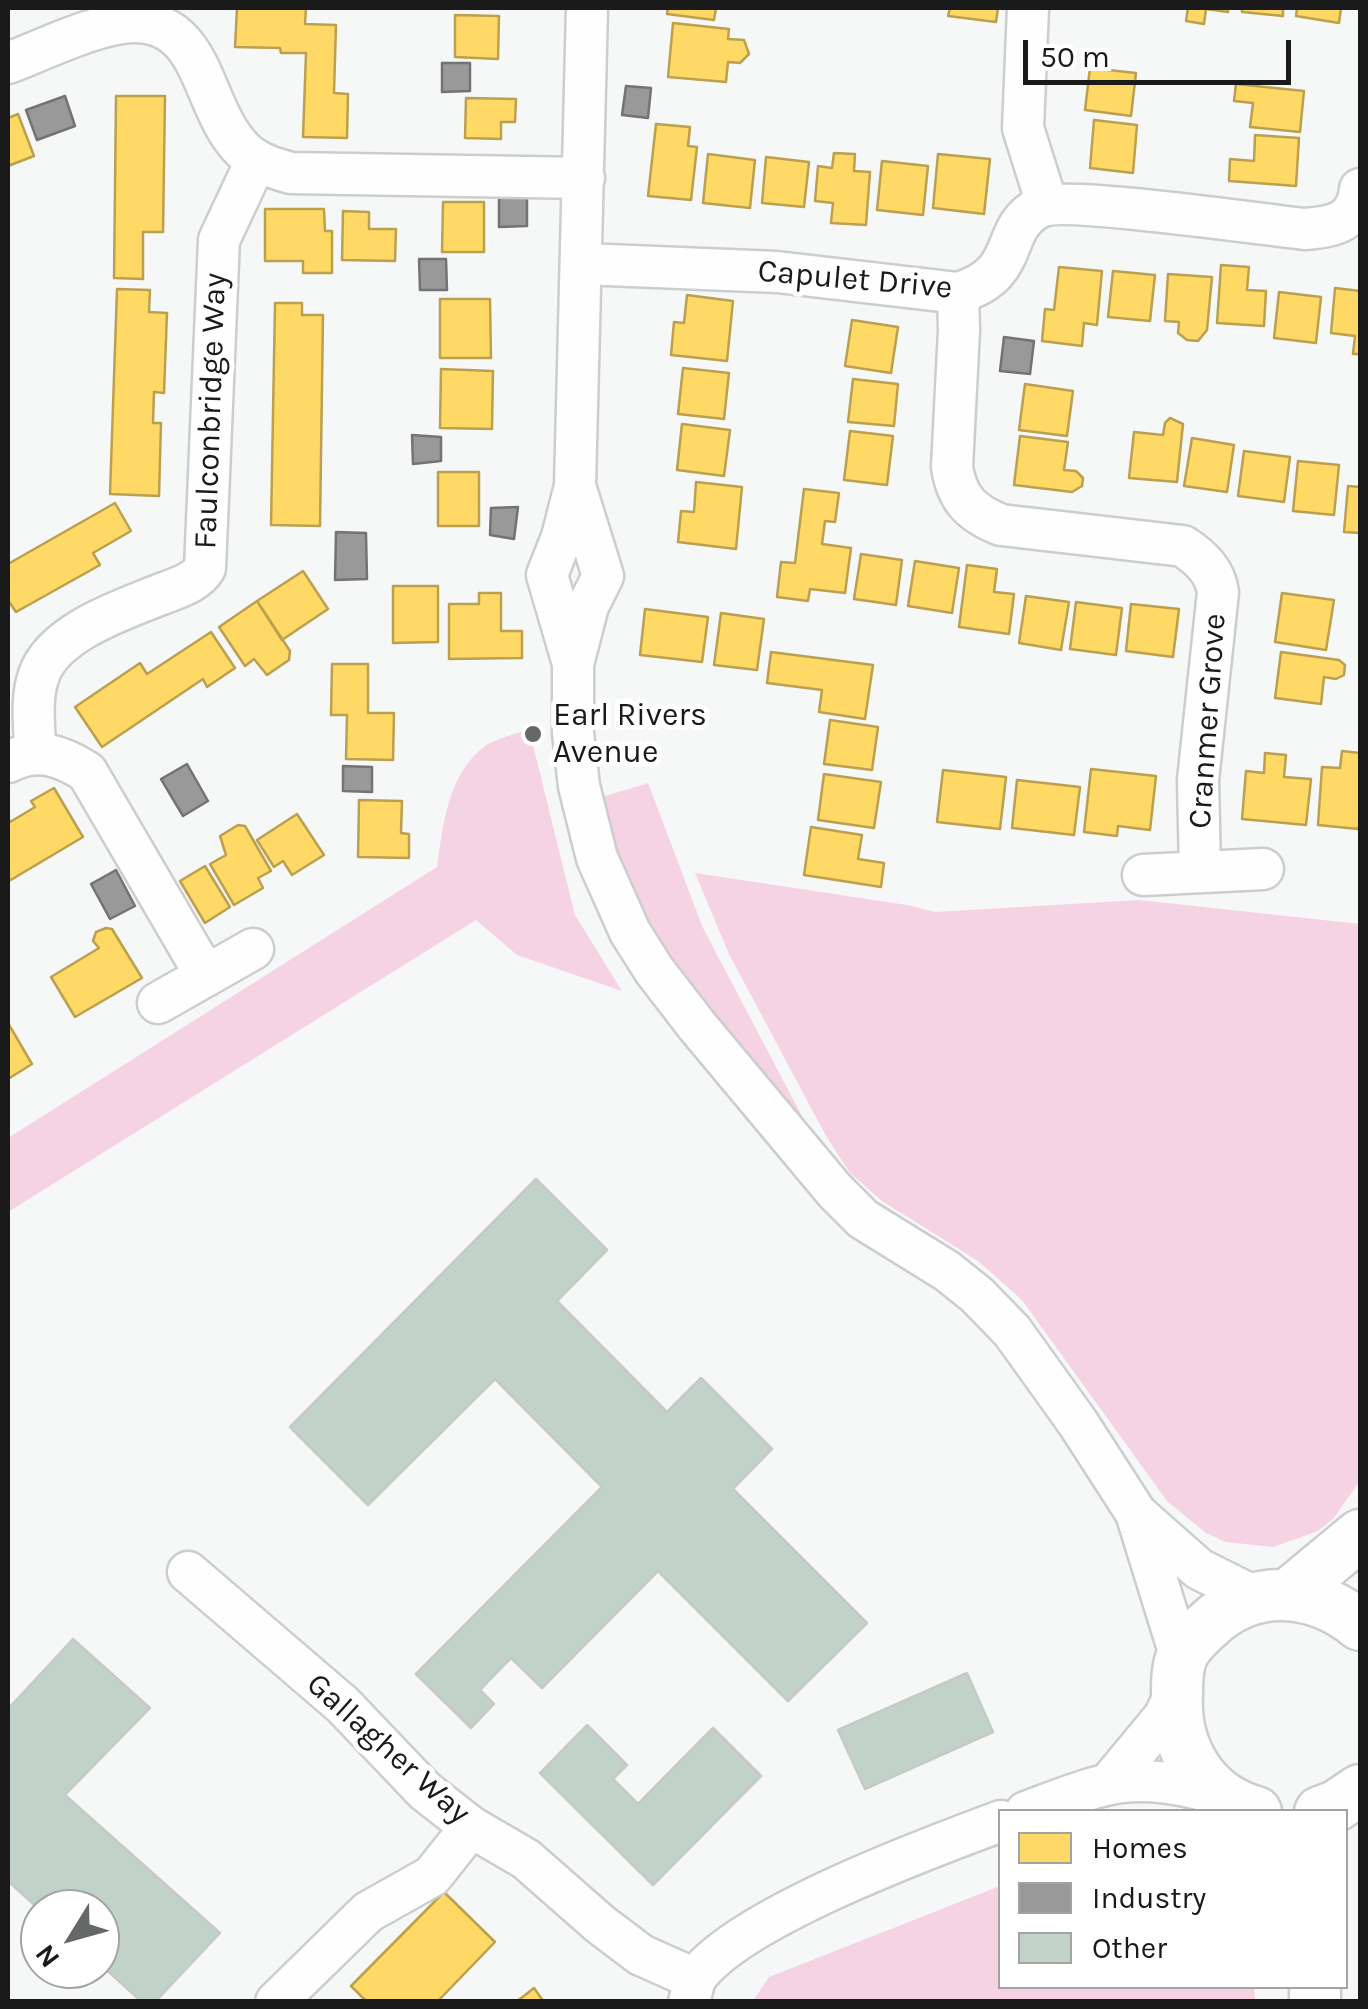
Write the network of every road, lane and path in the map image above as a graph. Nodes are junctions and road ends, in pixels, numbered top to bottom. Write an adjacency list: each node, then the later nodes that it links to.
1 (587, 8): 5 (street)
2 (1028, 8): 8 (street)
3 (8, 63): 4 (street)
4 (256, 161): 5 (street); 11 (street, Faulconbridge Way)
5 (584, 178): 9 (street)
6 (1360, 189): 7 (street)
7 (1360, 203): 8 (street)
8 (1047, 204): 10 (street, Capulet Drive)
9 (582, 264): 10 (street, Capulet Drive); 18 (street)
10 (958, 293): 13 (street, Cranmer Grove)
11 (22, 757): 16 (street)
12 (1263, 868): 13 (street, Cranmer Grove)
13 (1200, 870): 14 (street, Cranmer Grove)
14 (1143, 875)
15 (253, 949): 16 (street)
16 (206, 976): 17 (street)
17 (158, 1003)
18 (1136, 1513): 21 (street); 23 (street)
19 (1360, 1535): 21 (street)
20 (188, 1572): 31 (street, Gallagher Way)
21 (1272, 1595): 22 (street); 23 (street)
22 (1360, 1625)
23 (1179, 1674): 24 (street); 27 (street)
24 (1111, 1781): 27 (street); 28 (street)
25 (1360, 1790): 29 (street)
26 (1360, 1800): 32 (street)
27 (1236, 1802)
28 (1034, 1809)
29 (1328, 1809)
30 (998, 1822): 33 (street, Gallagher Way)
31 (471, 1827): 33 (street, Gallagher Way); 34 (street)
32 (1348, 1834)
33 (692, 1990)
34 (276, 2002)

